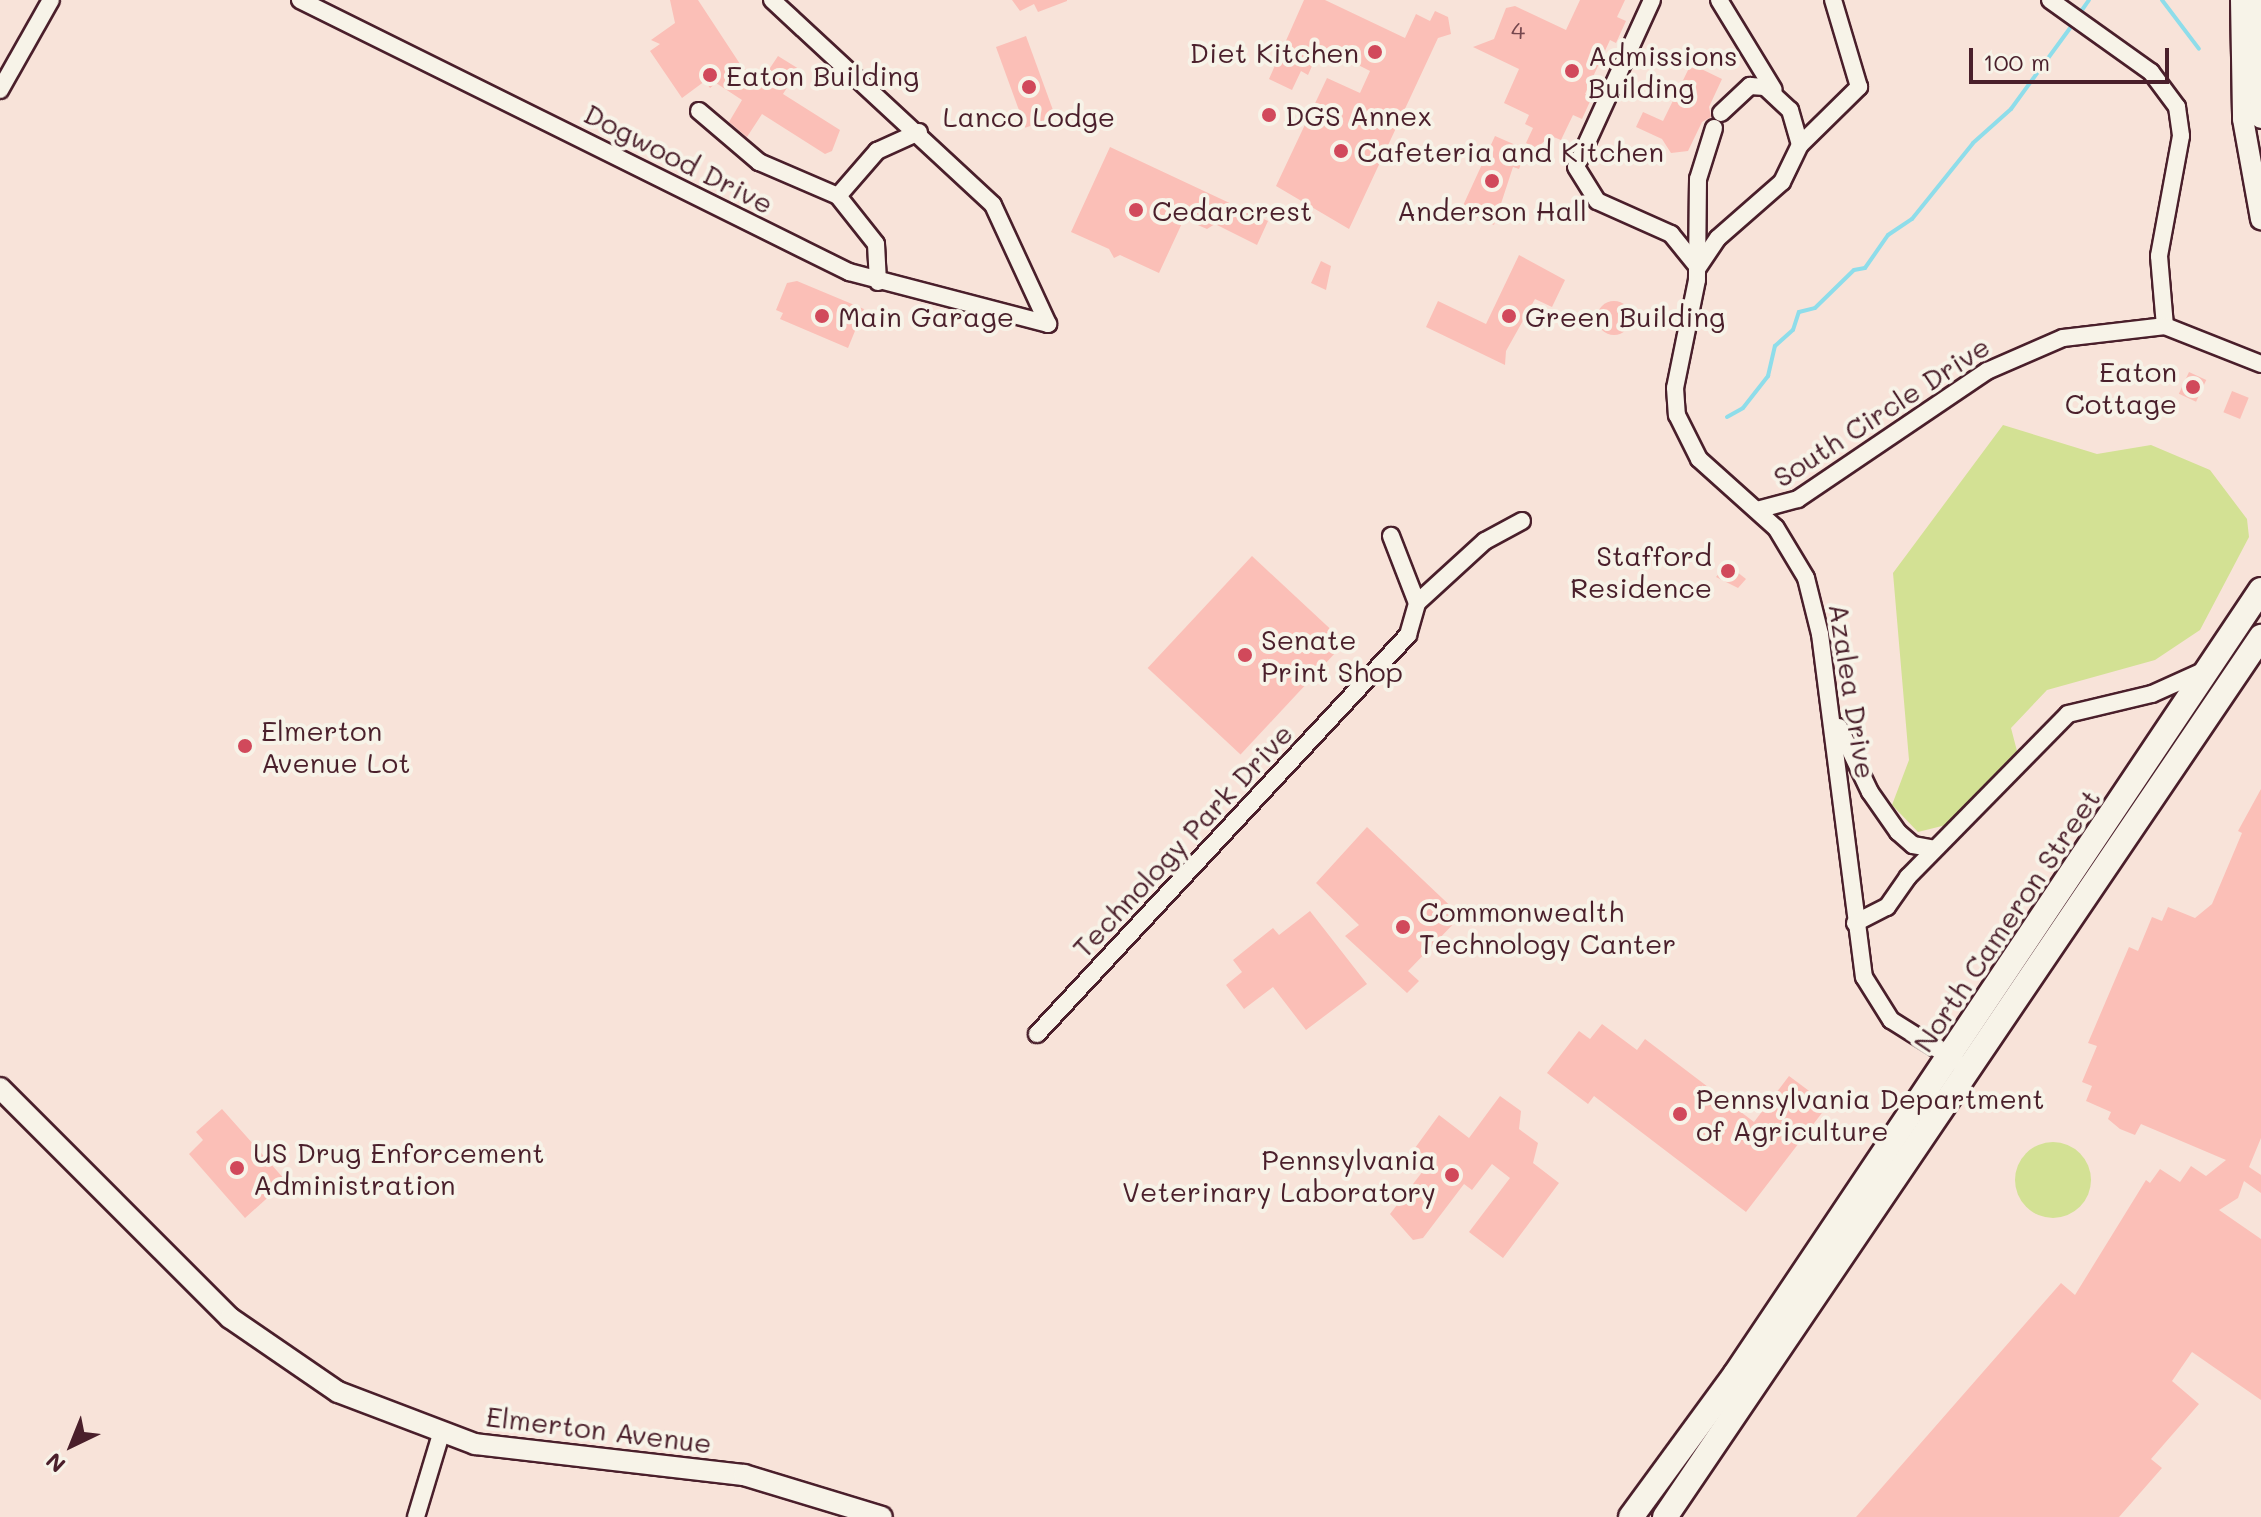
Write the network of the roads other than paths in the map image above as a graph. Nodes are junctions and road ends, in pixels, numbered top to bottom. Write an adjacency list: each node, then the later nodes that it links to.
1 (51, 0): 10 (street)
2 (300, 0): 19 (street, Dogwood Drive)
3 (772, 0): 14 (street)
4 (1652, 0): 18 (street)
5 (1719, 0): 11 (street)
6 (1833, 0): 15 (street)
7 (2050, 0): 20 (street)
8 (2241, 0): 17 (main road)
9 (2258, 0): 13 (main road)
10 (0, 90)
11 (1778, 94): 15 (street); 18 (street, Azalea Drive)
12 (699, 111): 16 (street)
13 (2261, 118)
14 (919, 132): 16 (street); 19 (street, Dogwood Drive)
15 (1800, 145): 18 (street)
16 (838, 196): 19 (street)
17 (2261, 219)
18 (1697, 269): 22 (street, Azalea Drive)
19 (878, 282)
20 (2165, 326): 21 (street); 22 (street, South Circle Drive)
21 (2261, 364)
22 (1757, 510): 29 (street, Azalea Drive)
23 (1522, 521): 26 (street, Technology Park Drive)
24 (1391, 536): 26 (street)
25 (2261, 590): 28 (highway, North Cameron Street)
26 (1417, 603): 32 (street, Technology Park Drive)
27 (2261, 637): 34 (highway, North Cameron Street)
28 (2219, 657): 30 (street); 33 (highway, North Cameron Street)
29 (1830, 703): 30 (street); 31 (street, Azalea Drive)
30 (1935, 849): 31 (street)
31 (1855, 923): 33 (street, Azalea Drive)
32 (1037, 1034)
33 (1948, 1059): 34 (street); 39 (highway, North Cameron Street)
34 (1967, 1073): 40 (highway, North Cameron Street)
35 (0, 1088): 36 (main road, Elmerton Avenue)
36 (441, 1434): 37 (street); 38 (main road, Elmerton Avenue)
37 (416, 1517)
38 (882, 1517)
39 (1631, 1517)
40 (1665, 1517)

